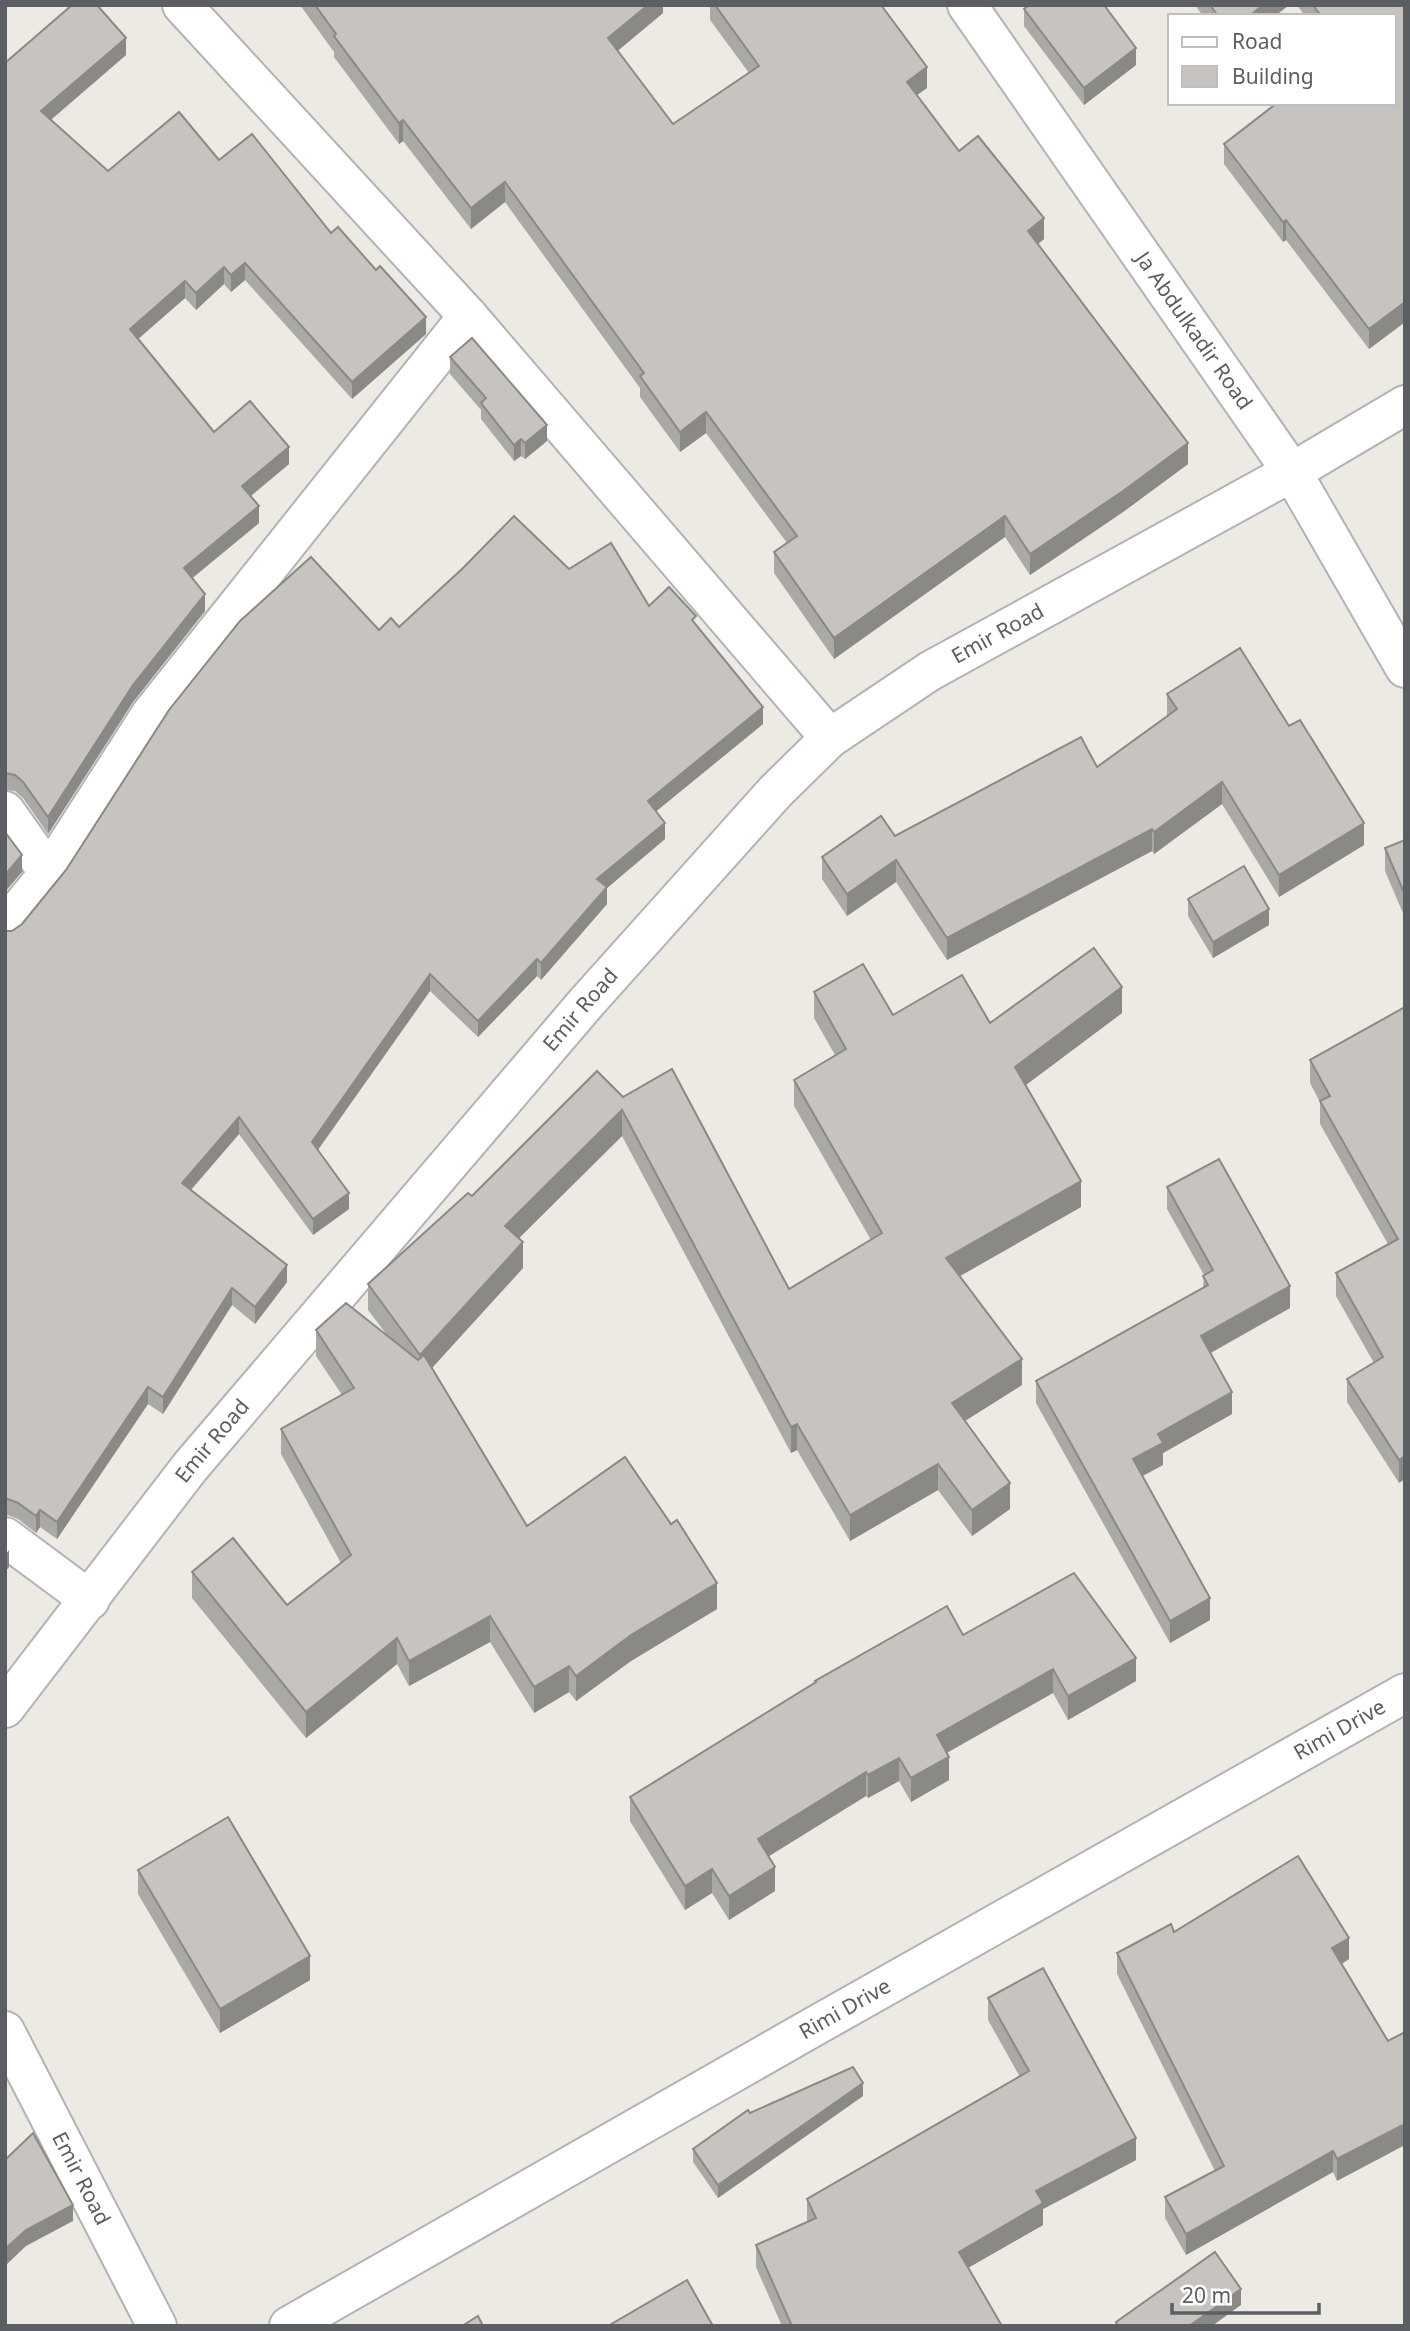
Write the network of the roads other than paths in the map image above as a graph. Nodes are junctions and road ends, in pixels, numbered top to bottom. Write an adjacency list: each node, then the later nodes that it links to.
1 (182, 5): 3 (street)
2 (967, 5): 5 (street, Ja Abdulkadir Road)
3 (468, 316): 7 (street); 9 (street)
4 (1405, 405): 5 (street, Emir Road)
5 (1292, 472): 6 (street, Ja Abdulkadir Road); 7 (street, Emir Road)
6 (1405, 668)
7 (830, 738): 12 (street, Emir Road)
8 (5, 811): 9 (street)
9 (50, 873): 10 (street)
10 (5, 927)
11 (5, 1537): 12 (street)
12 (90, 1600): 14 (street, Emir Road)
13 (1405, 1693): 17 (street, Rimi Drive)
14 (5, 1708)
15 (5, 2031): 16 (street, Emir Road)
16 (157, 2326)
17 (289, 2326)

